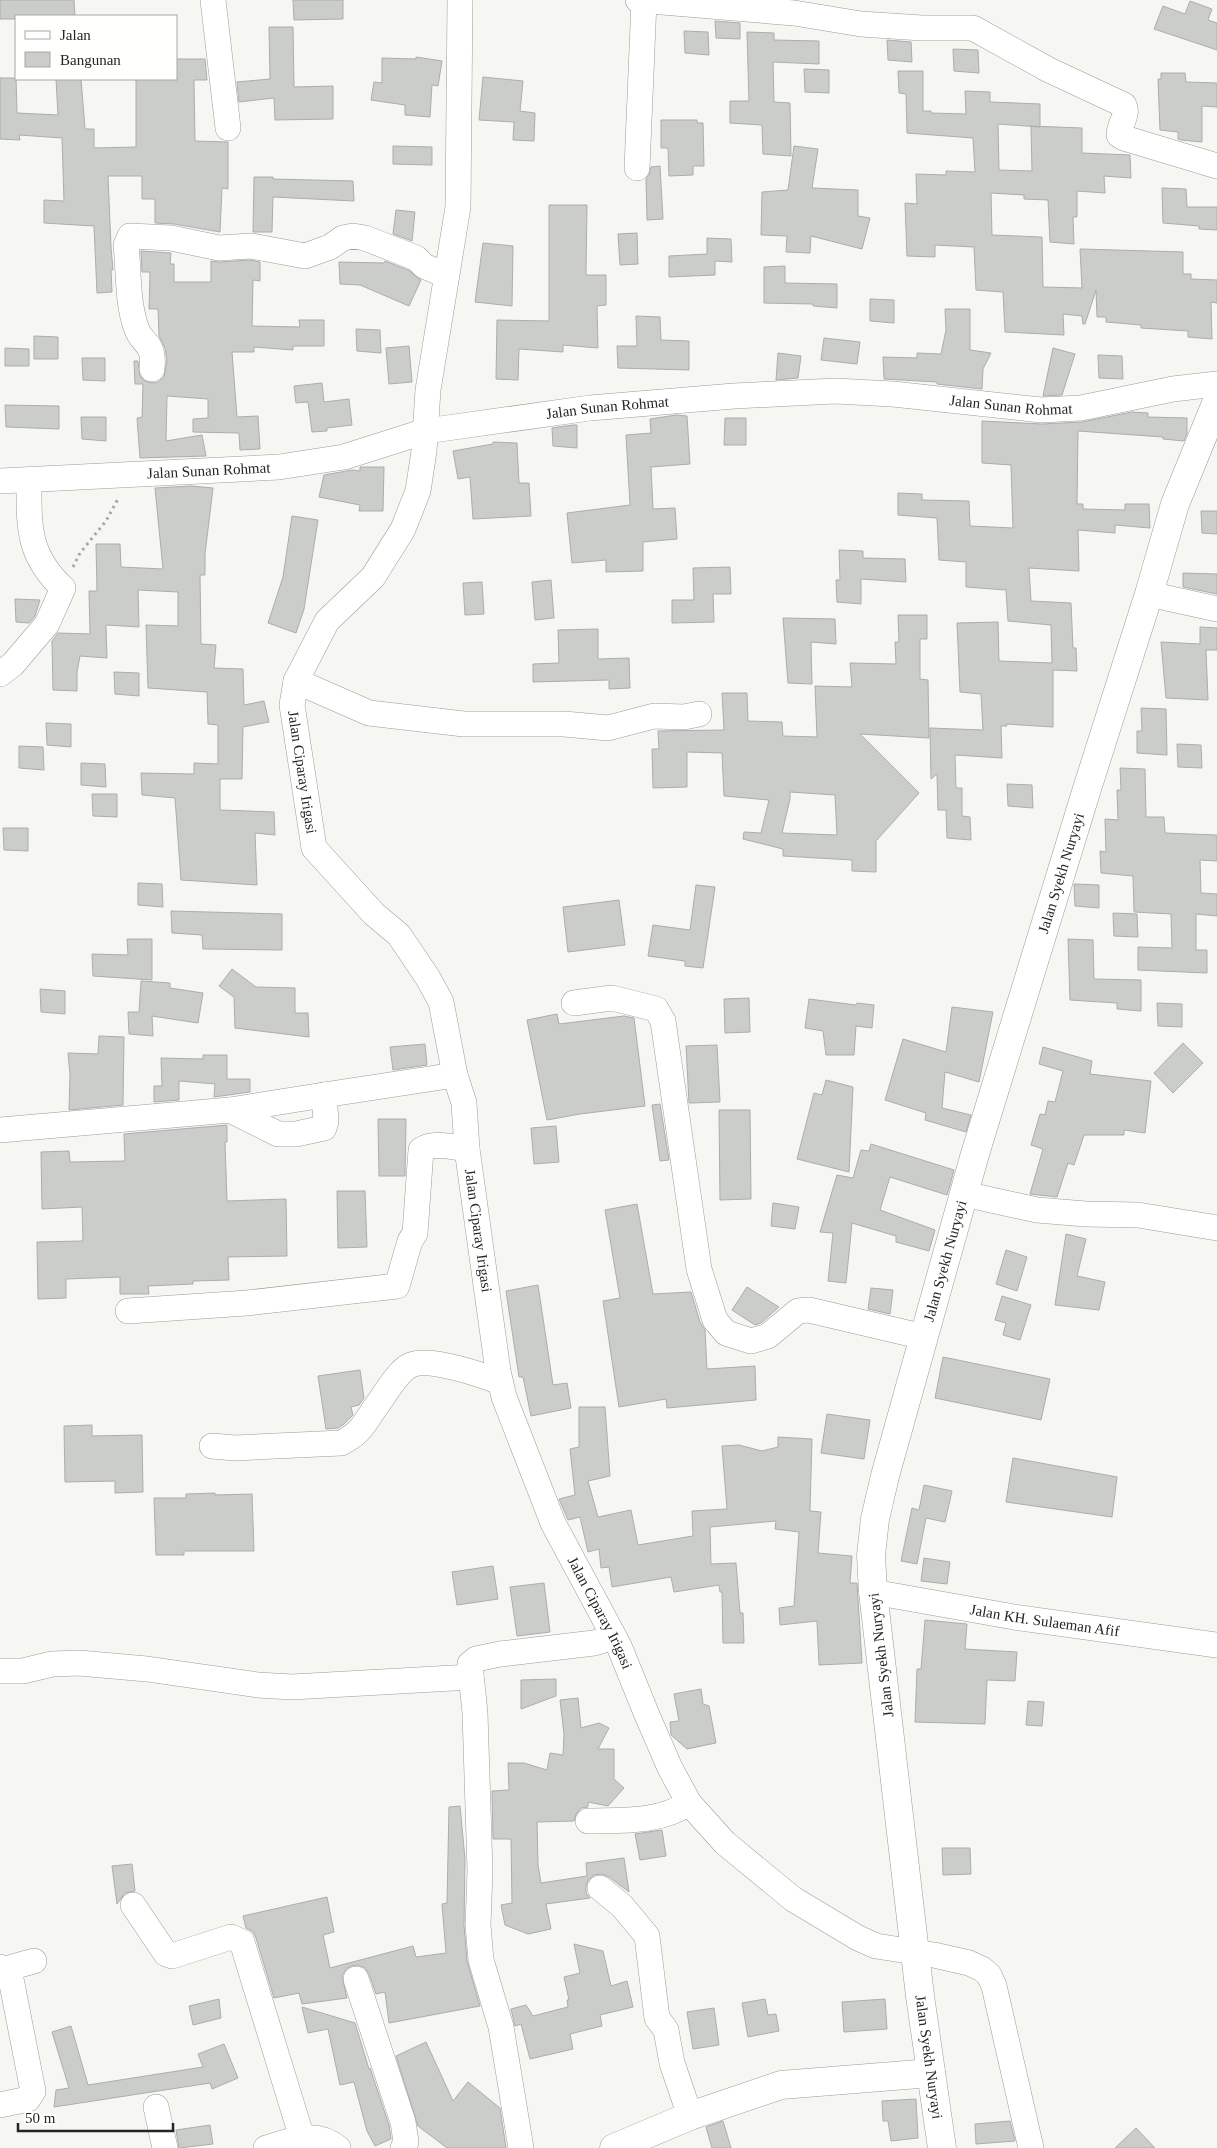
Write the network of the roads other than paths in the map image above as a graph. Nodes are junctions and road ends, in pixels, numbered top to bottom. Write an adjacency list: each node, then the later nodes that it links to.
1 (213, 0): 4 (street)
2 (460, 0): 7 (street, Jalan Ciparay Irigasi)
3 (641, 0): 5 (street); 6 (street)
4 (228, 128)
5 (1217, 166)
6 (637, 168)
7 (445, 275): 8 (street); 11 (street, Jalan Ciparay Irigasi)
8 (152, 369)
9 (1217, 384): 11 (street, Jalan Sunan Rohmat)
10 (1217, 402): 14 (main road, Jalan Syekh Nuryayi)
11 (426, 431): 12 (street, Jalan Sunan Rohmat); 17 (street, Jalan Ciparay Irigasi)
12 (28, 480): 13 (street, Jalan Sunan Rohmat); 16 (street)
13 (0, 481)
14 (1150, 594): 15 (street); 25 (main road, Jalan Syekh Nuryayi)
15 (1217, 609)
16 (0, 674)
17 (296, 681): 18 (street); 20 (street, Jalan Ciparay Irigasi)
18 (699, 714)
19 (574, 1003): 28 (street)
20 (455, 1075): 21 (street); 24 (street, Jalan Ciparay Irigasi)
21 (324, 1095): 22 (street); 22 (street)
22 (230, 1110): 23 (street)
23 (0, 1130)
24 (467, 1149): 27 (street); 29 (street, Jalan Ciparay Irigasi)
25 (964, 1194): 26 (street); 28 (main road, Jalan Syekh Nuryayi)
26 (1217, 1228)
27 (128, 1311)
28 (924, 1337): 31 (main road, Jalan Syekh Nuryayi)
29 (494, 1380): 30 (street); 32 (street, Jalan Ciparay Irigasi)
30 (212, 1446)
31 (873, 1592): 33 (street, Jalan KH. Sulaeman Afif); 40 (main road, Jalan Syekh Nuryayi)
32 (606, 1639): 35 (street); 36 (street, Jalan Ciparay Irigasi)
33 (1217, 1645)
34 (0, 1671): 35 (street)
35 (471, 1677): 53 (street)
36 (677, 1810): 37 (street); 40 (street, Jalan Ciparay Irigasi)
37 (588, 1821)
38 (600, 1888): 47 (street)
39 (133, 1905): 48 (street)
40 (915, 1957): 44 (main road, Jalan Syekh Nuryayi); 56 (street, Jalan Ciparay Irigasi)
41 (34, 1961): 42 (street)
42 (3, 1968): 45 (street)
43 (356, 1979): 52 (street)
44 (931, 2073): 47 (main road); 55 (main road, Jalan Syekh Nuryayi)
45 (0, 2105)
46 (156, 2107): 49 (street)
47 (690, 2116): 54 (main road)
48 (302, 2138): 50 (street); 51 (street)
49 (165, 2148)
50 (266, 2148)
51 (338, 2148)
52 (403, 2148)
53 (521, 2148)
54 (614, 2148)
55 (942, 2148)
56 (1031, 2148)

